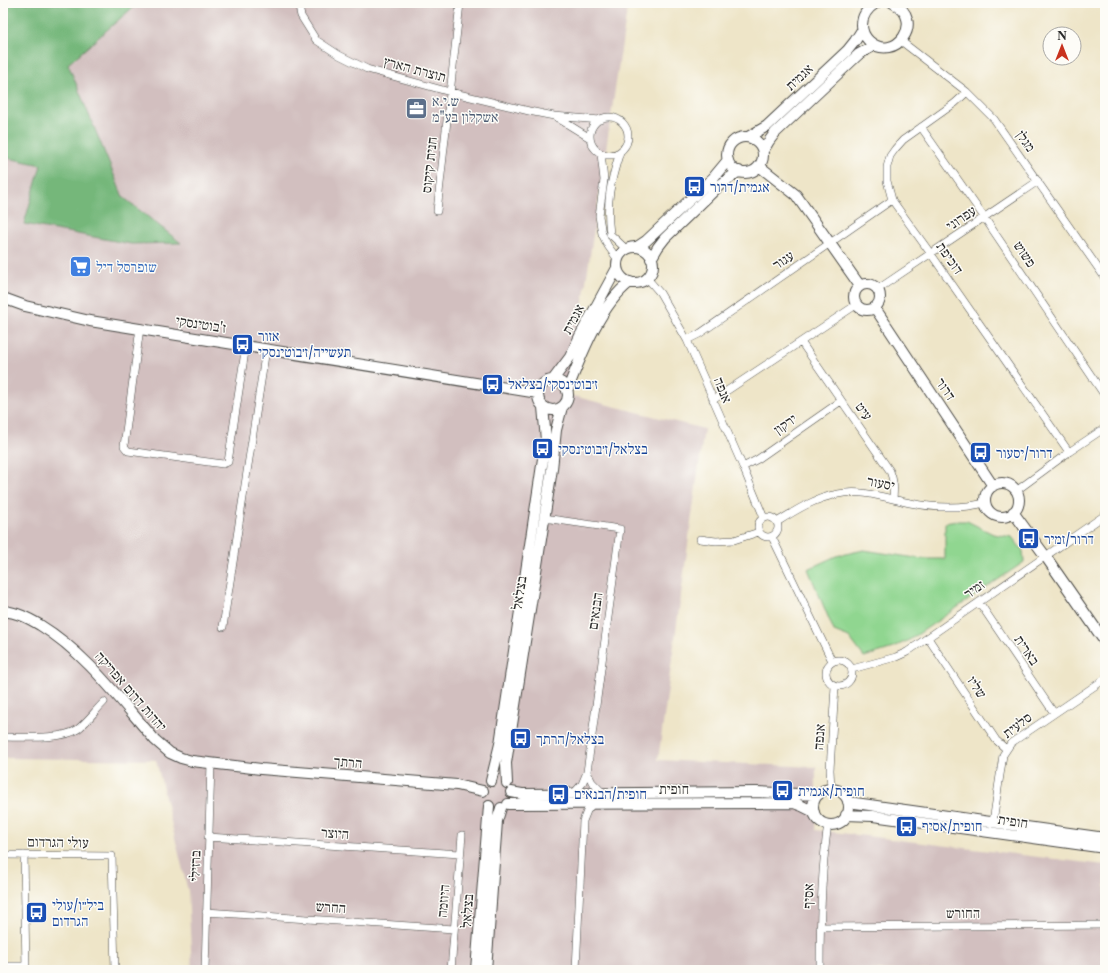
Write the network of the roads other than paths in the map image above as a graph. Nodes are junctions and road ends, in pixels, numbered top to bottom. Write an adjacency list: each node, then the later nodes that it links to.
1 (298, 3): 8 (street, תוצרת הארץ)
2 (460, 3): 8 (street, חנית קיקוס)
3 (876, 3): 5 (street)
4 (897, 4): 6 (street)
5 (862, 30): 7 (street); 13 (street, אגמית)
6 (901, 41): 7 (street); 9 (street, מגלן)
7 (875, 45): 15 (street, אגמית)
8 (450, 92): 10 (street, תוצרת הארץ); 23 (street, חנית קיקוס)
9 (967, 92): 12 (street, דוכיפת); 21 (street, מגלן)
10 (554, 116): 11 (street, תוצרת הארץ); 14 (street, תוצרת הארץ)
11 (600, 120): 14 (street); 16 (street)
12 (921, 127): 22 (street, דוכיפת); 24 (street, פשוש)
13 (748, 137): 15 (street); 18 (street)
14 (590, 138): 17 (street)
15 (763, 151): 19 (street)
16 (620, 152): 17 (street); 27 (street)
17 (601, 154): 30 (street)
18 (728, 160): 20 (street); 26 (street)
19 (759, 166): 20 (street); 25 (street)
20 (739, 172): 29 (street)
21 (1038, 181): 24 (street, עפרוני); 32 (street, מגלן)
22 (892, 200): 25 (street, עגור); 28 (street, דוכיפת)
23 (438, 211)
24 (984, 217): 28 (street, עפרוני); 47 (street, פשוש)
25 (831, 243): 34 (street); 40 (street, עגור)
26 (636, 247): 27 (street); 29 (street)
27 (626, 249): 30 (street)
28 (931, 254): 35 (street, עפרוני); 53 (street, דוכיפת)
29 (651, 259): 31 (street)
30 (617, 264): 33 (street); 44 (street, אגמית)
31 (647, 278): 33 (street); 40 (street, אנפה)
32 (1105, 278)
33 (630, 282): 45 (street, אגמית)
34 (860, 286): 35 (street); 37 (street)
35 (878, 289): 38 (street)
36 (3, 298): 39 (street, ז'בוטינסקי)
37 (856, 305): 38 (street); 41 (street)
38 (875, 308): 55 (street, דרור)
39 (140, 328): 42 (street, ז'בוטינסקי); 42 (street)
40 (687, 340): 48 (street, אנפה)
41 (801, 342): 48 (street); 49 (street, עיט)
42 (246, 345): 43 (street, ז'בוטינסקי)
43 (266, 349): 46 (street, ז'בוטינסקי); 72 (street)
44 (552, 381): 45 (street); 46 (street)
45 (567, 390): 51 (street)
46 (538, 392): 50 (street)
47 (1105, 396)
48 (713, 400): 54 (street, אנפה)
49 (841, 401): 54 (street, ירקון); 57 (street, עיט)
50 (543, 407): 51 (street); 85 (street, בצלאל)
51 (562, 407): 61 (street, בצלאל)
52 (1105, 428): 53 (street)
53 (1069, 452): 56 (street)
54 (743, 467): 62 (street, אנפה)
55 (993, 486): 56 (street); 58 (street)
56 (1016, 491): 59 (street)
57 (893, 499): 58 (street, יסעור); 63 (street, יסעור)
58 (985, 503): 59 (street)
59 (1013, 512): 67 (street)
60 (1105, 515): 67 (street, זמיר)
61 (544, 518): 84 (street, הבנאים); 86 (street, בצלאל)
62 (764, 518): 63 (street); 64 (street)
63 (777, 522): 65 (street)
64 (759, 532): 65 (street); 66 (street)
65 (772, 537): 75 (street)
66 (700, 539)
67 (1046, 556): 68 (street, זמיר); 74 (street)
68 (978, 602): 73 (street, זמיר); 80 (street, בארית)
69 (3, 611): 71 (street, יהדות דרום אפריקה)
70 (3, 618): 71 (street, יהדות דרום אפריקה)
71 (36, 623): 83 (street, יהדות דרום אפריקה)
72 (223, 626)
73 (928, 638): 76 (street, זמיר); 82 (street, שליו)
74 (1105, 642)
75 (832, 661): 76 (street); 78 (street)
76 (852, 669): 78 (street)
77 (1105, 679): 80 (street, סלעית)
78 (835, 686): 87 (street, אנפה)
79 (104, 702): 81 (street)
80 (1054, 713): 82 (street, סלעית)
81 (3, 737)
82 (1006, 749): 100 (street, סלעית)
83 (211, 762): 88 (street, הרתך); 103 (street, ברזילי)
84 (587, 772): 89 (street, הבנאים); 90 (street)
85 (491, 781): 86 (street); 88 (street)
86 (509, 787): 89 (street, חופית); 96 (street)
87 (831, 789): 91 (street); 92 (street)
88 (483, 790): 95 (street)
89 (574, 793): 90 (street, חופית)
90 (603, 793): 91 (street, חופית)
91 (818, 795): 97 (street)
92 (848, 802): 98 (street); 100 (street, חופית)
93 (572, 804): 94 (street, חופית); 96 (street, חופית); 99 (street)
94 (593, 804): 97 (street, חופית); 99 (street)
95 (489, 806): 96 (street); 118 (street, בצלאל)
96 (504, 806): 119 (street, בצלאל)
97 (814, 812): 101 (street)
98 (846, 815): 101 (street); 105 (street, חופית)
99 (583, 821): 120 (street)
100 (993, 822): 104 (street, חופית)
101 (828, 824): 111 (street, אסיף)
102 (462, 835): 106 (street, היוזמה)
103 (208, 837): 106 (street, היוצר); 109 (street, ברזילי)
104 (1105, 838)
105 (1105, 848)
106 (460, 854): 112 (street, היוזמה)
107 (3, 855): 108 (street, עולי הגרדום)
108 (24, 855): 114 (street); 115 (street, עולי הגרדום)
109 (206, 912): 112 (street, החרש); 116 (street, ברזילי)
110 (1105, 925): 111 (street, החורש)
111 (820, 928): 121 (street, אסיף)
112 (454, 929): 117 (street, היוזמה)
113 (3, 966): 114 (street)
114 (26, 968)
115 (114, 970)
116 (205, 970)
117 (451, 970)
118 (476, 970)
119 (486, 970)
120 (576, 970)
121 (820, 970)

